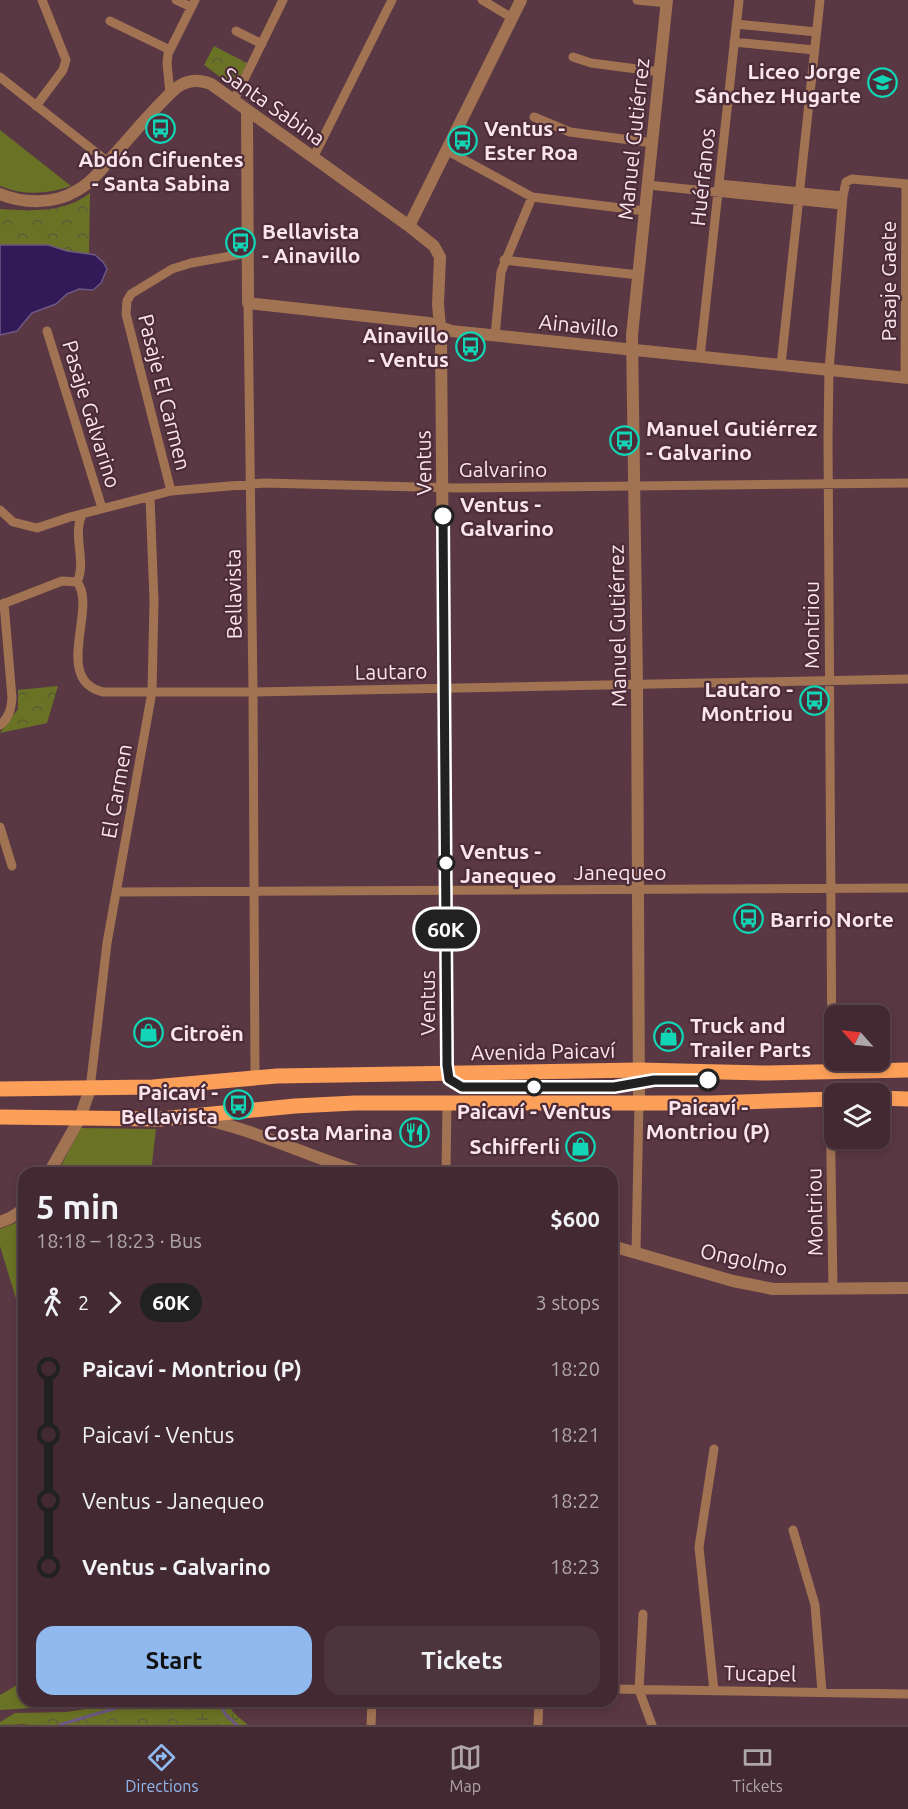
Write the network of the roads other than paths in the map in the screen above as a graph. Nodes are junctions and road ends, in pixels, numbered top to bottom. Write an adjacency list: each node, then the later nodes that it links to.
1 (42, 0): 26 (street)
2 (176, 0): 11 (street)
3 (392, 0): 31 (street)
4 (482, 0): 12 (street)
5 (521, 0): 12 (street)
6 (637, 0): 10 (street)
7 (739, 0): 14 (street, Huérfanos)
8 (820, 0): 16 (street)
9 (280, 1): 18 (street)
10 (667, 2): 22 (street, Manuel Gutiérrez)
11 (193, 4): 19 (street)
12 (512, 18): 30 (street)
13 (110, 21): 19 (street)
14 (736, 24): 16 (street); 17 (street, Huérfanos)
15 (236, 31): 18 (street)
16 (816, 32): 20 (street)
17 (734, 42): 20 (street); 35 (street, Huérfanos)
18 (262, 44): 25 (street)
19 (170, 50): 24 (street)
20 (814, 50): 37 (street)
21 (573, 57): 22 (street)
22 (660, 72): 29 (street, Manuel Gutiérrez)
23 (0, 76): 26 (street)
24 (170, 94): 25 (street, Santa Sabina); 32 (street, Santa Sabina)
25 (234, 100): 27 (street, Santa Sabina)
26 (36, 106): 32 (street)
27 (247, 110): 31 (street, Santa Sabina); 42 (street, Bellavista)
28 (534, 117): 29 (street)
29 (652, 143): 34 (street, Manuel Gutiérrez)
30 (446, 150): 38 (street); 41 (street)
31 (313, 158): 41 (street, Santa Sabina)
32 (108, 162): 36 (street, Santa Sabina)
33 (907, 184): 39 (street, Montriou); 53 (street, Pasaje Gaete)
34 (648, 185): 35 (street); 40 (street, Manuel Gutiérrez)
35 (718, 188): 37 (street); 50 (street, Huérfanos)
36 (0, 194)
37 (799, 196): 39 (street); 51 (street)
38 (532, 197): 40 (street); 43 (street)
39 (842, 201): 52 (street, Montriou)
40 (645, 211): 44 (street, Manuel Gutiérrez)
41 (409, 226): 46 (street, Ventus)
42 (248, 253): 45 (street, Bellavista); 59 (street, Pasaje El Carmen)
43 (504, 260): 44 (street); 48 (street)
44 (639, 275): 49 (street, Manuel Gutiérrez)
45 (248, 303): 46 (street, Ainavillo); 56 (street, Bellavista)
46 (440, 327): 48 (street, Ainavillo); 58 (street, Ventus)
47 (47, 331): 61 (street, Pasaje Galvarino)
48 (495, 336): 49 (street, Ainavillo)
49 (632, 351): 50 (street, Ainavillo); 57 (street, Manuel Gutiérrez)
50 (700, 357): 51 (street, Ainavillo)
51 (781, 365): 52 (street, Ainavillo)
52 (829, 370): 53 (street, Ainavillo); 55 (street, Montriou)
53 (907, 377)
54 (908, 483): 55 (street, Galvarino)
55 (828, 484): 57 (street, Galvarino); 67 (street, Montriou)
56 (251, 485): 58 (street, Galvarino); 59 (street, Galvarino); 71 (street, Bellavista)
57 (634, 486): 58 (street, Galvarino); 68 (street, Manuel Gutiérrez)
58 (442, 487): 69 (street, Ventus)
59 (171, 491): 60 (street, Galvarino)
60 (150, 497): 61 (street, Galvarino); 70 (street, El Carmen)
61 (102, 508): 63 (street, Galvarino)
62 (0, 510): 63 (street, Galvarino)
63 (82, 515): 64 (street, Lautaro)
64 (77, 582): 65 (street); 70 (street, Lautaro)
65 (2, 604): 72 (street)
66 (908, 679): 67 (street, Lautaro)
67 (829, 681): 68 (street, Lautaro); 76 (street, Montriou)
68 (637, 684): 69 (street, Lautaro); 77 (street, Manuel Gutiérrez)
69 (444, 688): 71 (street, Lautaro); 79 (street, Ventus)
70 (152, 692): 71 (street, Lautaro); 80 (street, El Carmen)
71 (253, 692): 78 (street, Bellavista)
72 (0, 725)
73 (0, 827): 74 (street)
74 (12, 866)
75 (908, 888): 76 (street, Janequeo)
76 (830, 889): 77 (street, Janequeo); 83 (street, Montriou)
77 (638, 890): 79 (street, Janequeo); 81 (street, Manuel Gutiérrez)
78 (255, 891): 79 (street, Janequeo); 80 (street, Janequeo); 85 (street, Bellavista)
79 (446, 891): 84 (street, Ventus)
80 (117, 892): 87 (street, El Carmen)
81 (639, 1070): 83 (main road, Avenida Paicaví); 84 (main road, Avenida Paicaví); 92 (street, Manuel Gutiérrez)
82 (908, 1070): 83 (main road, Avenida Paicaví)
83 (832, 1072)
84 (447, 1074): 85 (main road, Avenida Paicaví)
85 (255, 1077): 87 (main road, Avenida Paicaví)
86 (0, 1089): 87 (main road, Avenida Paicaví)
87 (90, 1089): 95 (street)
88 (890, 1098): 90 (main road)
89 (824, 1099): 92 (main road)
90 (908, 1099)
91 (447, 1102): 92 (main road); 93 (main road); 99 (street)
92 (639, 1102): 103 (street, Manuel Gutiérrez)
93 (188, 1116): 95 (main road); 98 (street)
94 (0, 1117): 95 (main road)
95 (80, 1118): 97 (street)
96 (832, 1149): 105 (street, Montriou)
97 (52, 1167)
98 (347, 1167)
99 (446, 1167)
100 (18, 1213): 101 (street)
101 (0, 1222)
102 (618, 1248): 103 (street, Ongolmo)
103 (636, 1253): 105 (street, Ongolmo)
104 (908, 1288): 105 (street, Ongolmo)
105 (833, 1289)
106 (714, 1449): 111 (street)
107 (793, 1530): 112 (street)
108 (643, 1614): 110 (street)
109 (618, 1689): 110 (street, Tucapel)
110 (639, 1690): 111 (street, Tucapel); 118 (street)
111 (714, 1691): 112 (street, Tucapel)
112 (822, 1692): 113 (street, Tucapel)
113 (908, 1694)
114 (372, 1707): 116 (street)
115 (539, 1707): 117 (street)
116 (371, 1725)
117 (538, 1725)
118 (652, 1725)

